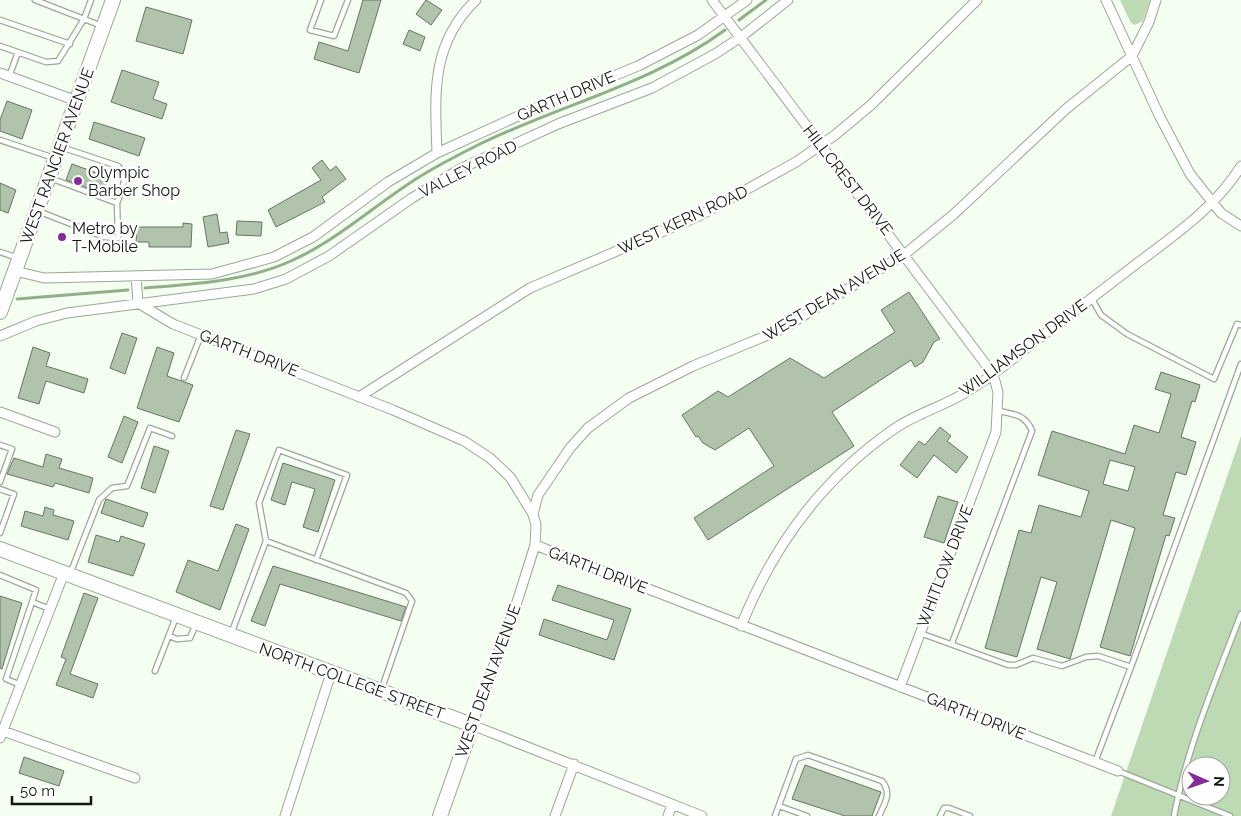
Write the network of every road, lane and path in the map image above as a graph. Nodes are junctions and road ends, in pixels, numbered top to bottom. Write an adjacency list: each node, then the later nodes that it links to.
1 (35, 0): 14 (lane)
2 (91, 0): 14 (lane)
3 (114, 0): 16 (street, WEST RANCIER AVENUE)
4 (321, 0): 5 (lane)
5 (348, 0)
6 (476, 0): 27 (street)
7 (712, 0): 13 (street, HILLCREST DRIVE)
8 (747, 0): 13 (street, GARTH DRIVE)
9 (788, 0): 17 (street, VALLEY ROAD)
10 (977, 0): 25 (street, WEST KERN ROAD)
11 (1106, 0): 21 (street)
12 (1156, 0): 21 (street)
13 (725, 16): 17 (street, HILLCREST DRIVE); 27 (street, GARTH DRIVE)
14 (84, 19): 16 (lane); 18 (lane)
15 (0, 20): 18 (lane)
16 (104, 26): 23 (street, WEST RANCIER AVENUE)
17 (741, 37): 25 (street, HILLCREST DRIVE); 39 (street, VALLEY ROAD)
18 (70, 44): 20 (lane)
19 (0, 46): 20 (lane)
20 (18, 52): 22 (lane)
21 (1132, 56): 30 (street); 35 (street, WEST DEAN AVENUE)
22 (5, 75): 23 (street)
23 (76, 102): 26 (street, WEST RANCIER AVENUE)
24 (0, 140): 26 (lane)
25 (820, 146): 35 (street, HILLCREST DRIVE); 47 (street, WEST KERN ROAD)
26 (58, 153): 29 (street, WEST RANCIER AVENUE); 31 (lane)
27 (437, 153): 37 (street, GARTH DRIVE)
28 (1241, 166): 30 (street, WILLIAMSON DRIVE)
29 (49, 178): 31 (lane); 32 (street, WEST RANCIER AVENUE)
30 (1212, 203): 33 (street); 38 (street, WILLIAMSON DRIVE)
31 (117, 204): 32 (lane)
32 (37, 211): 36 (street, WEST RANCIER AVENUE)
33 (1241, 226)
34 (0, 252): 36 (lane)
35 (905, 254): 45 (street, HILLCREST DRIVE); 56 (street, WEST DEAN AVENUE)
36 (17, 265): 37 (street, GARTH DRIVE); 40 (street, WEST RANCIER AVENUE)
37 (136, 276): 39 (street)
38 (1091, 298): 41 (lane); 45 (street, WILLIAMSON DRIVE)
39 (138, 303): 42 (street, GARTH DRIVE); 43 (street)
40 (0, 312)
41 (1241, 325)
42 (201, 335): 46 (lane); 47 (street, GARTH DRIVE)
43 (0, 336)
44 (1241, 364): 74 (lane)
45 (993, 374): 48 (street, HILLCREST DRIVE); 69 (street, WILLIAMSON DRIVE)
46 (184, 378)
47 (359, 397): 56 (street, GARTH DRIVE)
48 (999, 411): 53 (street, HILLCREST DRIVE); 73 (lane)
49 (0, 412): 50 (street)
50 (55, 432)
51 (172, 436): 62 (lane)
52 (0, 445): 54 (lane)
53 (991, 445): 70 (street, WHITLOW DRIVE)
54 (0, 482)
55 (0, 488): 57 (lane)
56 (533, 514): 59 (street, GARTH DRIVE)
57 (0, 533)
58 (266, 541): 61 (lane); 61 (lane); 72 (lane)
59 (535, 545): 69 (street, GARTH DRIVE); 80 (street, WEST DEAN AVENUE)
60 (0, 548): 62 (street, NORTH COLLEGE STREET)
61 (316, 560): 79 (lane)
62 (67, 574): 65 (street); 67 (street, NORTH COLLEGE STREET)
63 (0, 575): 64 (lane)
64 (32, 602): 65 (lane); 77 (lane)
65 (50, 609): 77 (street)
66 (1241, 614): 86 (lane)
67 (177, 616): 68 (street, NORTH COLLEGE STREET); 71 (lane)
68 (196, 623): 71 (lane); 72 (street, NORTH COLLEGE STREET)
69 (741, 626): 78 (street, GARTH DRIVE)
70 (920, 634): 73 (lane); 78 (street, WHITLOW DRIVE)
71 (169, 636): 75 (lane)
72 (230, 636): 76 (street, NORTH COLLEGE STREET)
73 (952, 644): 74 (lane)
74 (1131, 666): 82 (lane)
75 (155, 671)
76 (330, 674): 79 (street, NORTH COLLEGE STREET); 89 (street)
77 (21, 685): 81 (street)
78 (900, 687): 82 (street, GARTH DRIVE)
79 (381, 692): 80 (street, NORTH COLLEGE STREET)
80 (472, 726): 83 (street, NORTH COLLEGE STREET); 90 (street, WEST DEAN AVENUE)
81 (1, 733): 85 (street)
82 (1095, 762): 84 (street, GARTH DRIVE)
83 (574, 764): 87 (street, NORTH COLLEGE STREET); 91 (street)
84 (1118, 771): 86 (lane)
85 (135, 778)
86 (1178, 795): 99 (lane); 100 (lane)
87 (672, 805): 92 (street); 93 (street, NORTH COLLEGE STREET)
88 (779, 806): 94 (lane); 95 (lane); 96 (lane)
89 (285, 816)
90 (440, 816)
91 (555, 816)
92 (668, 816)
93 (702, 816)
94 (775, 816)
95 (807, 816)
96 (879, 816)
97 (940, 816): 98 (lane)
98 (970, 816)
99 (1174, 816)
100 (1230, 816)

